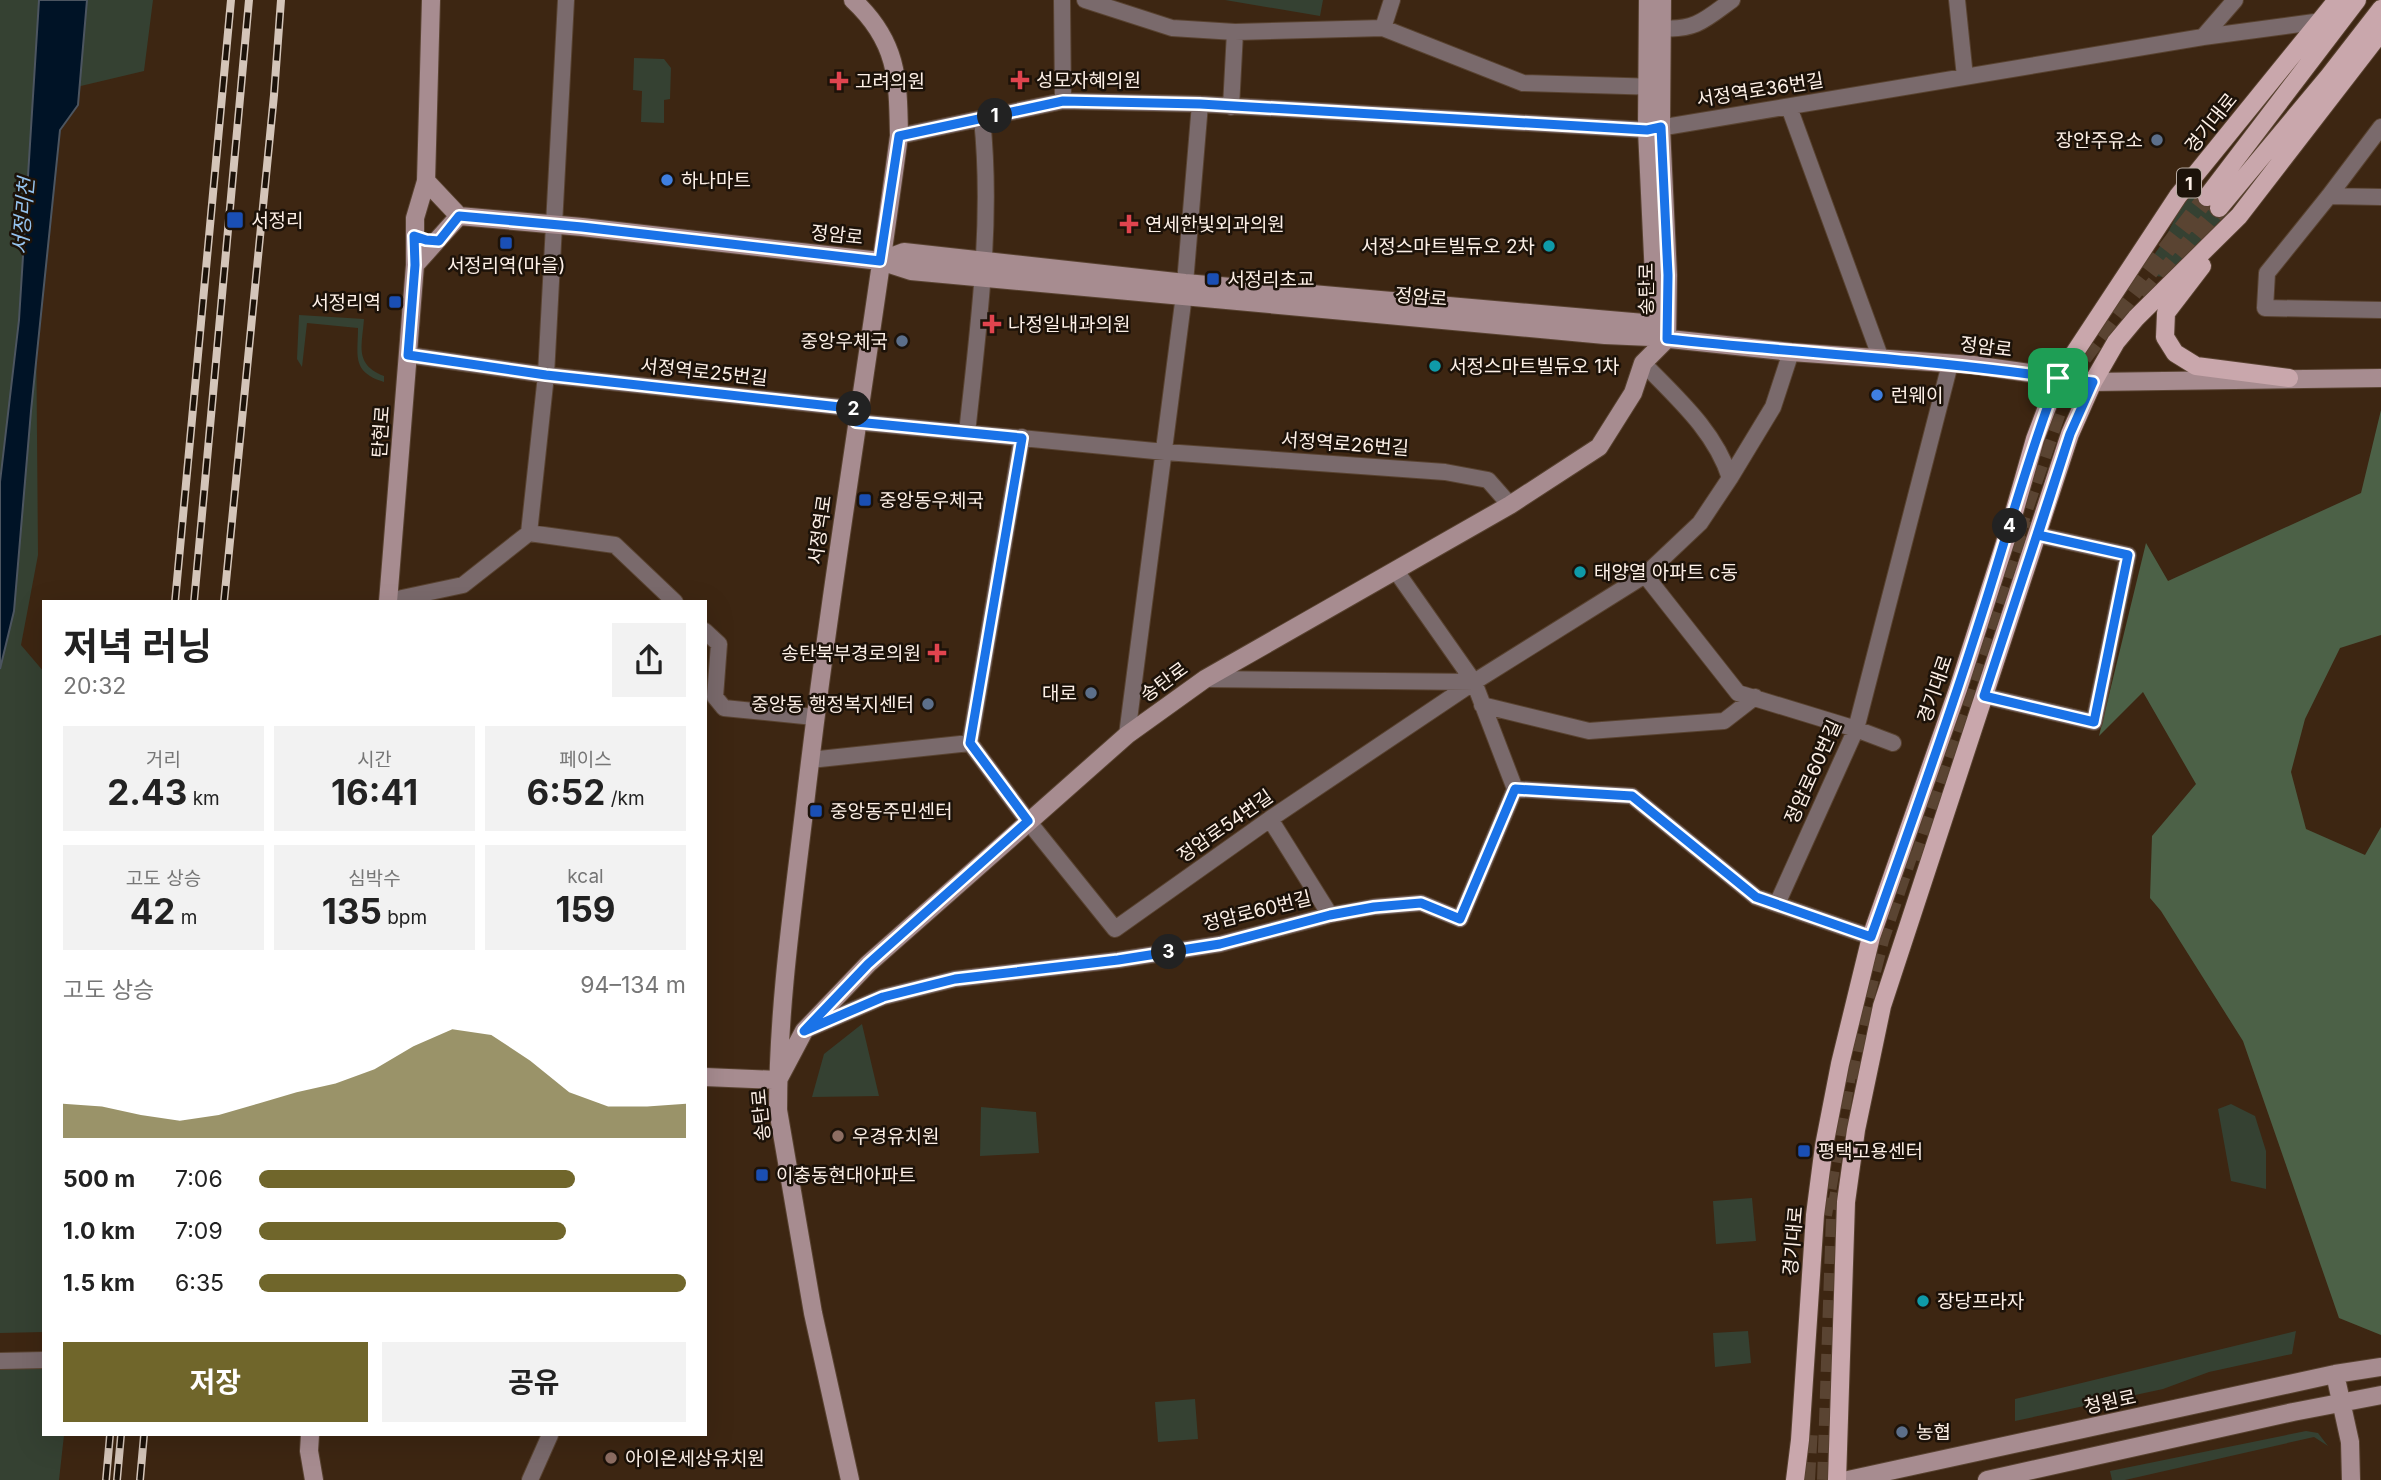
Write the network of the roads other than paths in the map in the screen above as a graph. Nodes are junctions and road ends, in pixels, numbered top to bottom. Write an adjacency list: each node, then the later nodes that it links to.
1 (431, 0): 31 (street, 탄현로)
2 (566, 0): 36 (street)
3 (853, 0): 30 (street, 서정역로)
4 (1062, 0): 23 (street)
5 (1085, 0): 18 (street)
6 (1392, 0): 16 (street)
7 (1648, 0): 22 (street, 송탄로)
8 (1662, 0): 17 (street, 송탄로)
9 (1732, 0): 17 (street)
10 (1957, 0): 21 (street)
11 (2235, 0): 20 (street)
12 (2337, 0): 15 (main road, 경기대로 / 1)
13 (2357, 0): 14 (main road, 1)
14 (2381, 9)
15 (2322, 21): 20 (street, 서정역로36번길); 51 (main road, 경기대로 / 1)
16 (1383, 28): 18 (street); 22 (street)
17 (1662, 28): 22 (street, 송탄로)
18 (1235, 32): 25 (street)
19 (2381, 32): 35 (main road)
20 (2203, 37): 21 (street, 서정역로36번길)
21 (1965, 77): 26 (street, 서정역로36번길)
22 (1654, 86): 29 (street, 송탄로)
23 (1063, 101): 24 (street, 서정역로36번길); 27 (street, 서정역로36번길)
24 (1200, 104): 25 (street, 서정역로36번길); 42 (street)
25 (1231, 107): 29 (street, 서정역로36번길)
26 (1789, 107): 29 (street, 서정역로36번길); 47 (street)
27 (982, 119): 30 (street, 서정역로36번길); 41 (street)
28 (2381, 127): 32 (street)
29 (1654, 129): 44 (street, 송탄로)
30 (899, 136): 39 (street, 서정역로)
31 (426, 181): 34 (street); 37 (street, 탄현로)
32 (2329, 196): 33 (street); 43 (street)
33 (2381, 197)
34 (459, 216): 36 (street, 정암로); 38 (street)
35 (2239, 216): 52 (main road); 54 (main road)
36 (555, 225): 39 (street, 정암로); 50 (street)
37 (414, 236): 38 (street); 40 (street, 탄현로)
38 (439, 241): 40 (street)
39 (880, 261): 41 (street, 정암로); 55 (street, 서정역로)
40 (415, 265): 46 (street, 탄현로)
41 (984, 269): 42 (street, 정암로); 56 (street)
42 (1184, 289): 44 (street, 정암로); 58 (street)
43 (2381, 310)
44 (1659, 331): 45 (street, 정암로); 48 (street, 송탄로)
45 (1791, 352): 47 (street, 정암로); 59 (street, 정암로54번길)
46 (408, 355): 50 (street, 서정역로25번길); 65 (street, 탄현로)
47 (1881, 359): 49 (street, 정암로)
48 (1643, 363): 59 (street); 60 (street, 송탄로)
49 (1950, 364): 51 (street, 정암로); 75 (street, 정암로60번길)
50 (546, 375): 55 (street, 서정역로25번길); 61 (street)
51 (2058, 378): 54 (street, 정암로); 85 (main road, 경기대로 / 1)
52 (2288, 378): 53 (street, 정암로); 54 (street, 정암로)
53 (2381, 378)
54 (2093, 382): 62 (main road)
55 (857, 416): 56 (street, 서정역로26번길); 74 (street, 서정역로)
56 (967, 433): 57 (street, 서정역로26번길)
57 (1022, 438): 58 (street, 서정역로26번길); 77 (street)
58 (1165, 452): 60 (street, 서정역로26번길); 76 (street)
59 (1730, 478): 64 (street, 정암로54번길)
60 (1510, 505): 63 (street, 송탄로)
61 (529, 534): 66 (street); 67 (street)
62 (2038, 535): 71 (main road); 71 (street)
63 (1396, 571): 69 (street, 송탄로); 70 (street)
64 (1645, 575): 70 (street, 정암로54번길); 72 (street)
65 (388, 600)
66 (393, 600)
67 (673, 600)
68 (707, 633): 74 (street)
69 (1205, 679): 70 (street); 76 (street, 송탄로)
70 (1474, 682): 73 (street); 81 (street, 정암로54번길)
71 (1984, 696): 101 (main road)
72 (1755, 697): 73 (street); 75 (street)
73 (1482, 705): 80 (street)
74 (814, 717): 79 (street, 서정역로)
75 (1856, 729): 78 (street); 83 (street, 정암로60번길)
76 (1127, 735): 82 (street, 송탄로)
77 (970, 743): 79 (street); 82 (street)
78 (1893, 743)
79 (810, 760): 88 (street, 서정역로)
80 (1515, 789): 83 (street); 84 (street, 정암로60번길)
81 (1270, 819): 82 (street, 정암로54번길); 84 (street)
82 (1028, 821): 86 (street, 송탄로)
83 (1777, 904): 85 (street)
84 (1330, 915): 86 (street, 정암로60번길)
85 (1871, 937): 100 (main road, 경기대로 / 1)
86 (804, 1031): 88 (street, 송탄로)
87 (707, 1077): 88 (street)
88 (778, 1080): 99 (street, 송탄로)
89 (42, 1360): 90 (street)
90 (0, 1361)
91 (2381, 1367): 92 (street, 청원로)
92 (2335, 1374): 94 (street); 102 (street, 청원로)
93 (2381, 1395): 94 (street)
94 (2340, 1402): 103 (street); 104 (street)
95 (310, 1436): 97 (street)
96 (550, 1436): 98 (street)
97 (314, 1480)
98 (530, 1480)
99 (850, 1480)
100 (1795, 1480)
101 (1837, 1480)
102 (1848, 1480)
103 (1987, 1480)
104 (2351, 1480)

